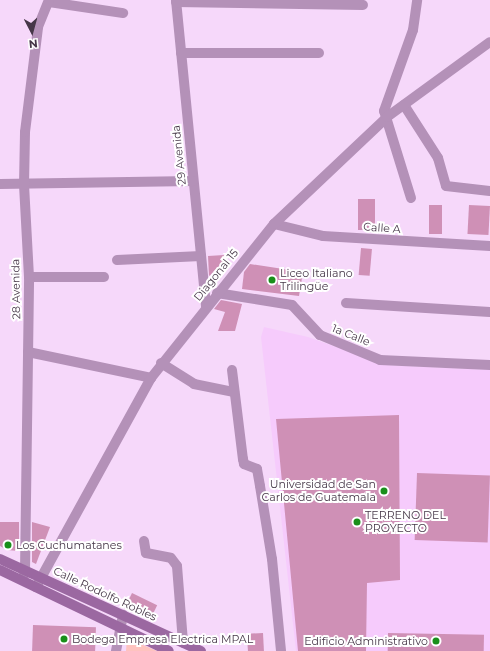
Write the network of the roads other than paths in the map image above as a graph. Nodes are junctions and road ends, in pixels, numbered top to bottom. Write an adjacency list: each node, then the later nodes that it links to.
1 (417, 0): 10 (street)
2 (49, 1): 5 (street); 13 (street, 28 Avenida)
3 (176, 1): 4 (street); 7 (street, 29 Avenida)
4 (363, 5)
5 (123, 13)
6 (490, 42): 9 (street, Diagonal 15)
7 (181, 53): 8 (street); 11 (street, 29 Avenida)
8 (319, 53)
9 (404, 105): 10 (street, Diagonal 15); 14 (street)
10 (387, 117): 15 (street); 16 (street, Diagonal 15)
11 (193, 181): 13 (street); 18 (street, 29 Avenida)
12 (0, 184): 13 (street)
13 (24, 185): 20 (street, 28 Avenida)
14 (490, 191)
15 (411, 198)
16 (274, 224): 17 (street, Calle A); 22 (street, Diagonal 15)
17 (490, 246)
18 (201, 256): 19 (street); 24 (street, 29 Avenida)
19 (117, 260)
20 (29, 277): 21 (street); 26 (street, 28 Avenida)
21 (104, 278)
22 (217, 293): 24 (street, Diagonal 15); 28 (street, 1a Calle)
23 (346, 303): 25 (street)
24 (206, 307): 27 (street, Diagonal 15)
25 (490, 312)
26 (28, 352): 30 (street); 35 (street, 28 Avenida)
27 (161, 363): 30 (street, Diagonal 15); 31 (street)
28 (490, 365)
29 (232, 370): 31 (street)
30 (151, 378): 36 (street, Diagonal 15)
31 (234, 392): 44 (street)
32 (144, 540): 40 (street)
33 (0, 559): 35 (main road, Calle Rodolfo Robles)
34 (0, 570): 35 (main road, Calle Rodolfo Robles)
35 (23, 576): 36 (main road, Calle Rodolfo Robles); 37 (main road, Calle Rodolfo Robles)
36 (41, 578): 37 (street, Diagonal 15); 38 (main road, Calle Rodolfo Robles)
37 (36, 587): 39 (main road, Calle Rodolfo Robles)
38 (123, 615): 39 (street); 40 (main road, Calle Rodolfo Robles)
39 (119, 627): 41 (street); 42 (main road, Calle Rodolfo Robles)
40 (183, 643): 43 (main road, Calle Rodolfo Robles)
41 (116, 651)
42 (169, 651)
43 (201, 651)
44 (281, 651)

